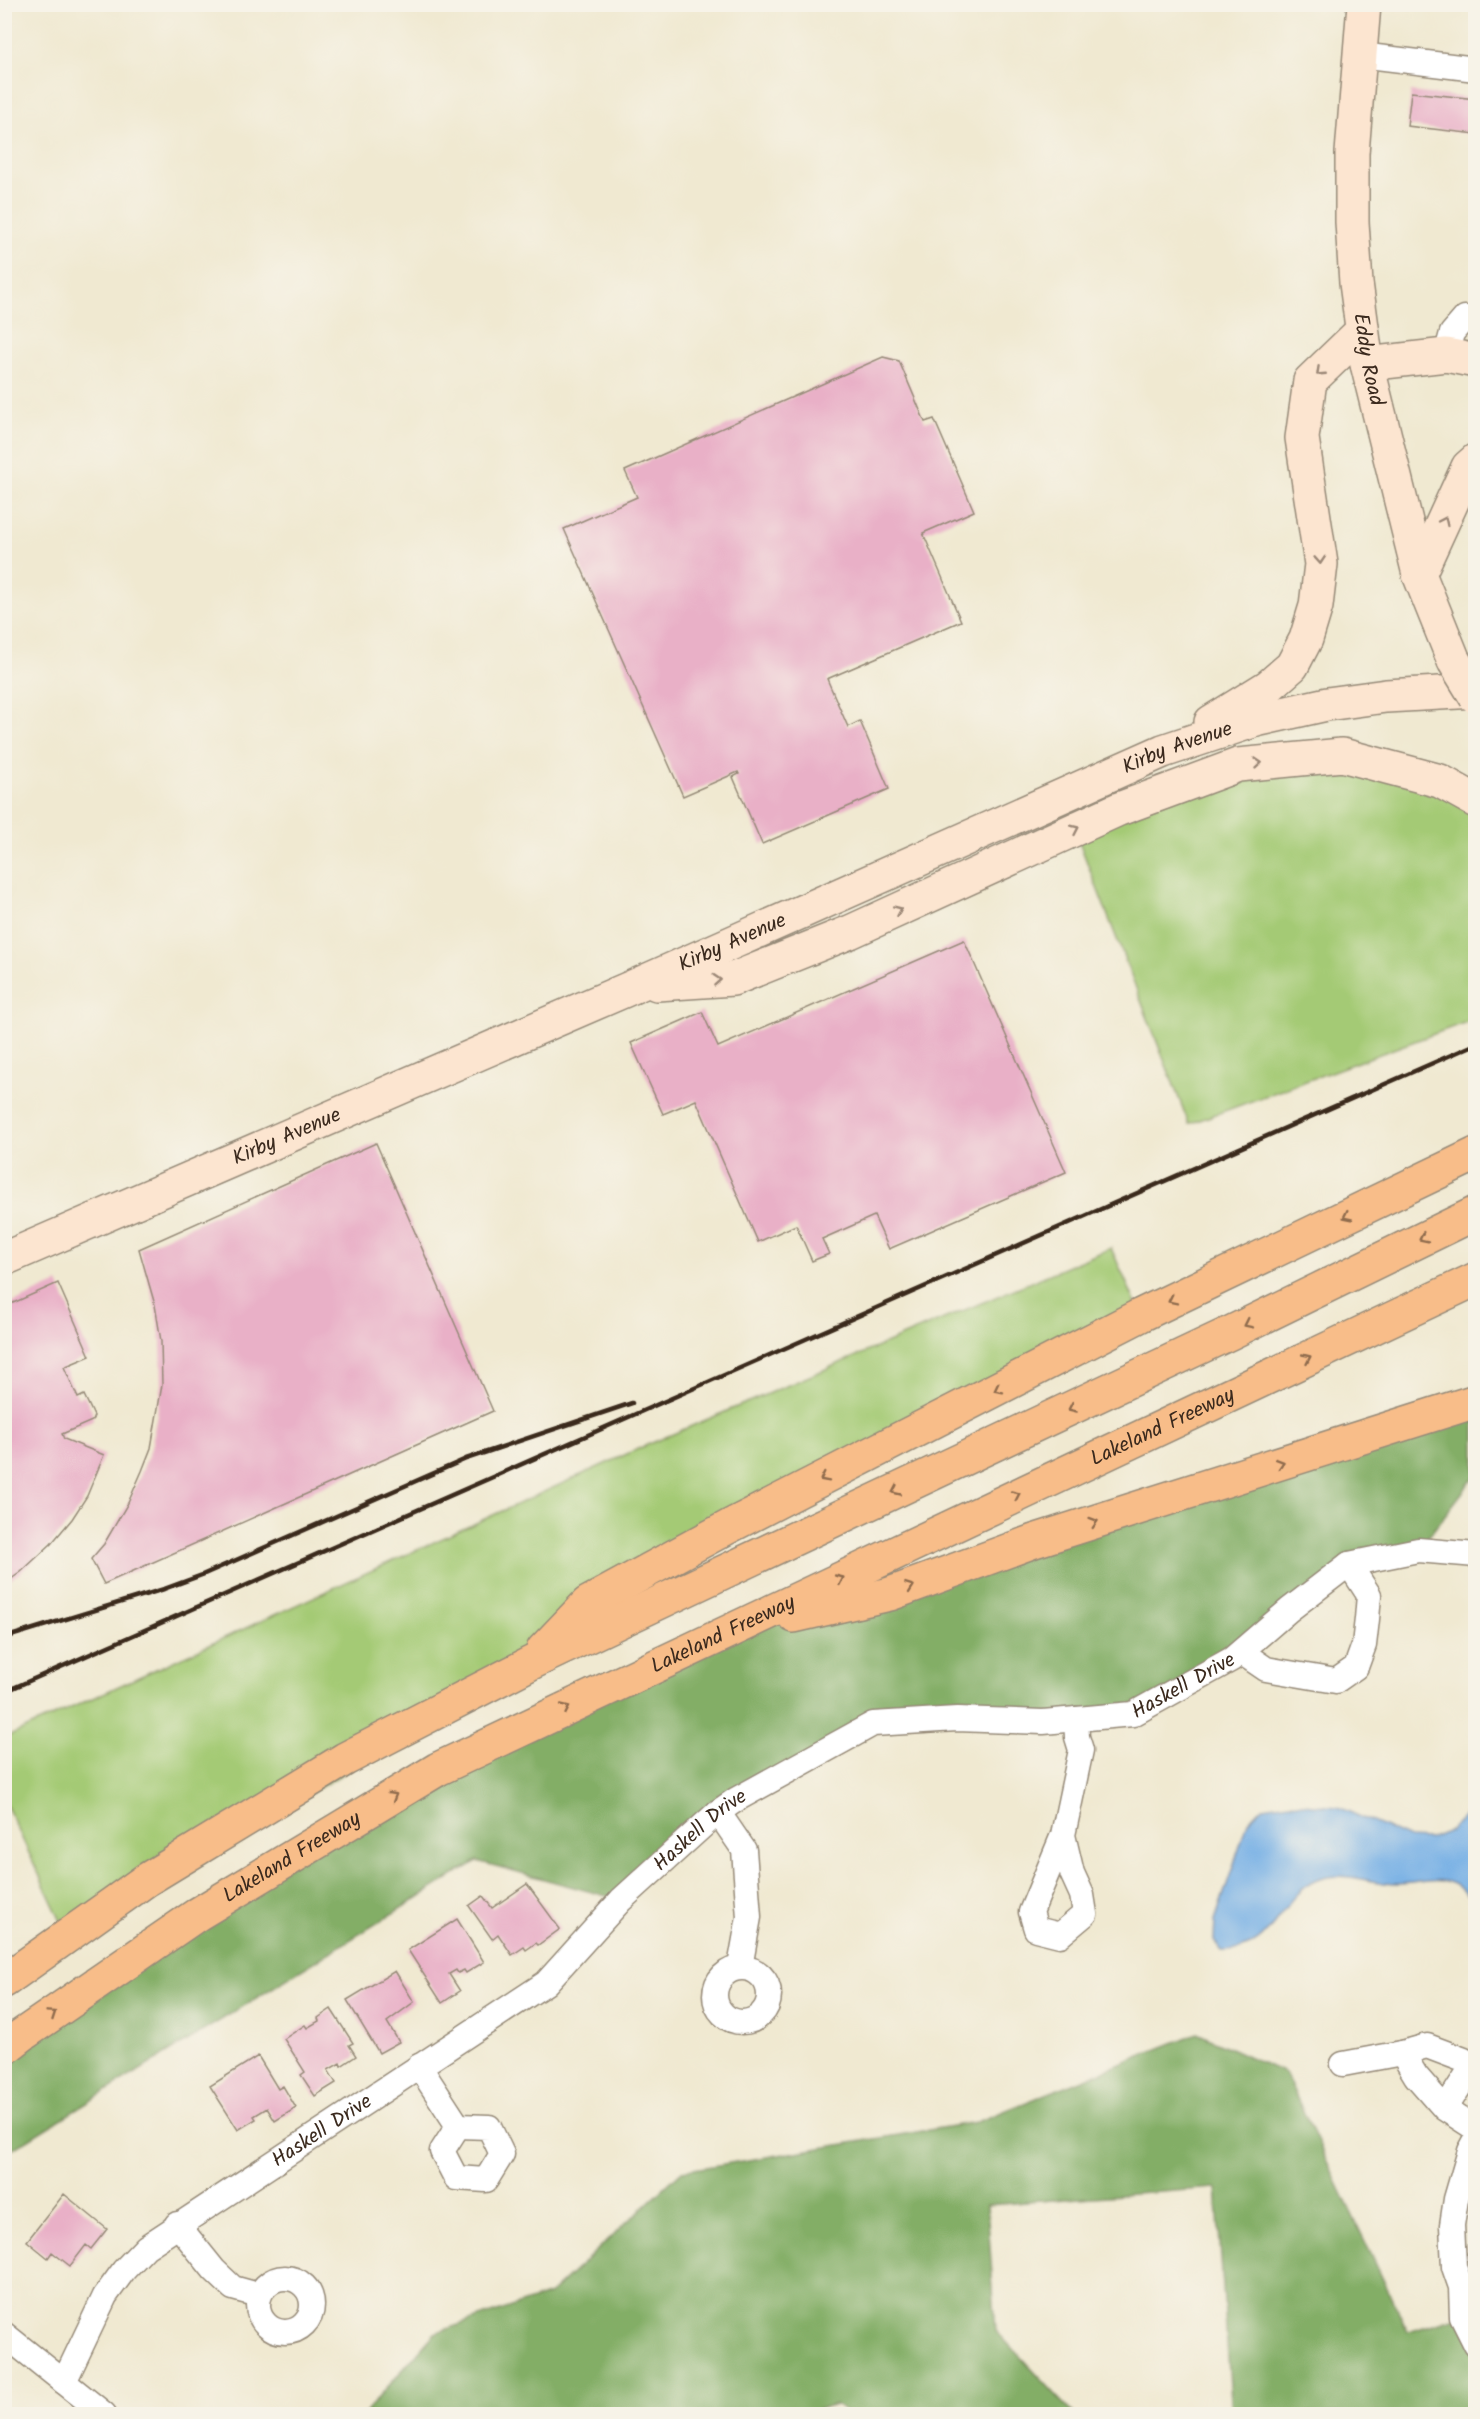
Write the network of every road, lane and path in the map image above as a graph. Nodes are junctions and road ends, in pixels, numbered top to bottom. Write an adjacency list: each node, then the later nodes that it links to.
1 (1364, 4): 2 (street, Eddy Road)
2 (1360, 54): 3 (street); 5 (street, Eddy Road)
3 (1476, 69)
4 (1476, 319): 6 (street)
5 (1362, 331): 7 (street, Eddy Road); 12 (street, one-way to 12)
6 (1461, 358): 7 (street)
7 (1367, 364): 9 (street, Eddy Road)
8 (1476, 460): 9 (street, one-way to 8)
9 (1419, 574): 11 (street, Eddy Road, bridge)
10 (1476, 691): 12 (street, Kirby Avenue)
11 (1476, 697)
12 (1163, 751): 14 (street, Kirby Avenue)
13 (1476, 801): 14 (street, one-way to 13)
14 (637, 985): 17 (street, Kirby Avenue)
15 (1476, 1154): 24 (highway, one-way to 24)
16 (1476, 1213): 24 (highway, one-way to 24)
17 (4, 1259)
18 (1476, 1279): 22 (highway, Lakeland Freeway, one-way to 18)
19 (1476, 1401): 22 (highway, one-way to 19)
20 (1476, 1555): 21 (street, Haskell Drive)
21 (1349, 1564): 23 (street, Haskell Drive); 23 (street)
22 (731, 1631): 30 (highway, Lakeland Freeway, one-way to 22)
23 (1241, 1652): 25 (street, Haskell Drive)
24 (531, 1663): 29 (highway)
25 (1076, 1719): 26 (street, Haskell Drive); 27 (street)
26 (718, 1812): 28 (street); 33 (street, Haskell Drive)
27 (1062, 1835)
28 (740, 1967)
29 (4, 1981)
30 (4, 2049)
31 (1402, 2053): 32 (street); 34 (street); 34 (street)
32 (1343, 2064)
33 (419, 2066): 35 (street); 38 (street, Haskell Drive)
34 (1445, 2109): 36 (street)
35 (458, 2126)
36 (1476, 2129)
37 (1476, 2140): 39 (street)
38 (177, 2224): 40 (street); 43 (street, Haskell Drive)
39 (1468, 2288): 42 (street)
40 (258, 2295)
41 (4, 2334): 43 (street)
42 (1476, 2345)
43 (64, 2382): 44 (street)
44 (104, 2415)

